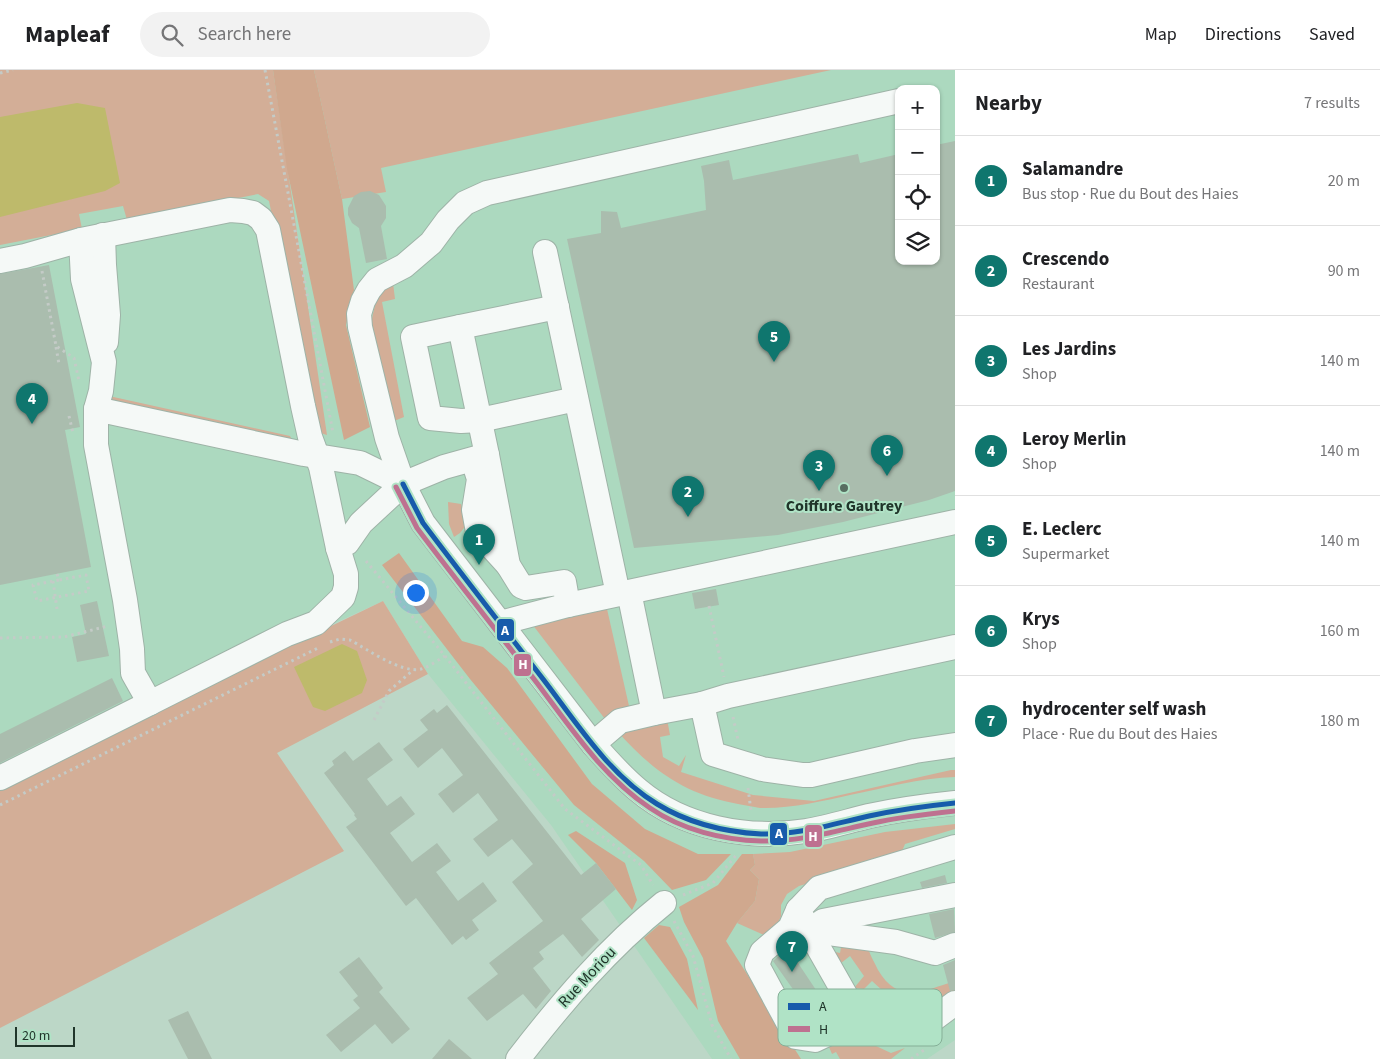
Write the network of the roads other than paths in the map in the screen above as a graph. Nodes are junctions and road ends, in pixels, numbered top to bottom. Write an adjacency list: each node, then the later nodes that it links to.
1 (895, 102): 12 (street)
2 (92, 237): 4 (street); 8 (street); 10 (street)
3 (545, 252): 5 (street)
4 (0, 261)
5 (557, 307): 6 (street); 7 (street)
6 (460, 327): 9 (street); 9 (street)
7 (576, 399): 9 (street); 15 (street)
8 (96, 409): 10 (street); 19 (street)
9 (480, 420): 11 (street)
10 (325, 457): 12 (street); 14 (street)
11 (480, 457): 12 (street); 16 (street)
12 (403, 484): 14 (street); 17 (street)
13 (955, 522): 15 (street)
14 (343, 546): 19 (street)
15 (624, 593): 16 (street); 21 (street)
16 (568, 605): 17 (street)
17 (500, 623): 22 (street)
18 (955, 647): 20 (street)
19 (150, 704): 24 (street)
20 (702, 704): 21 (street); 23 (street)
21 (654, 713): 22 (street)
22 (593, 744): 25 (street)
23 (955, 745)
24 (0, 778)
25 (955, 803)
26 (955, 846): 29 (street)
27 (955, 895): 29 (street)
28 (664, 903): 35 (street, Rue Moriou)
29 (799, 923): 30 (street); 31 (street); 33 (street)
30 (955, 945)
31 (840, 989)
32 (955, 1003): 34 (street)
33 (778, 1004)
34 (942, 1013)
35 (518, 1059)

